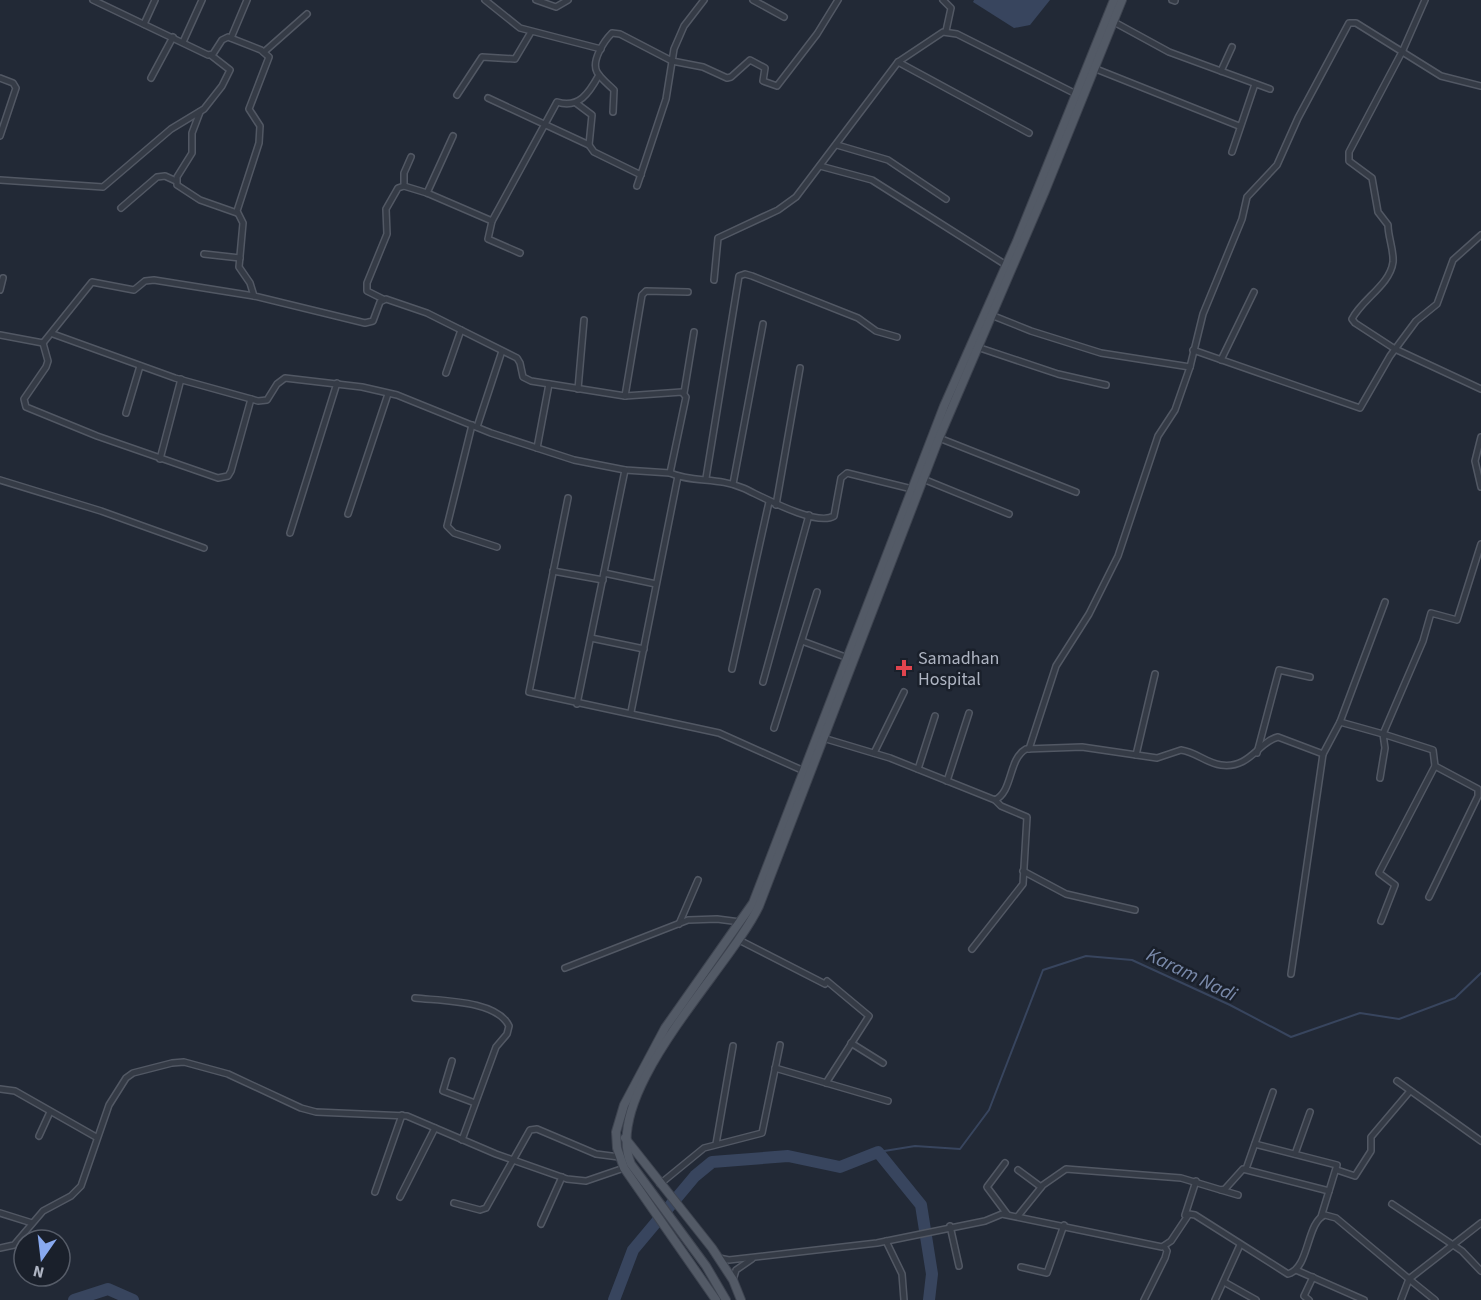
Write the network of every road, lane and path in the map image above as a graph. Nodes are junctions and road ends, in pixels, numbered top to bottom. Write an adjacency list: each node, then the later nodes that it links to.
1 (93, 0): 18 (street)
2 (155, 0): 18 (street)
3 (202, 0): 23 (street)
4 (247, 0): 22 (street)
5 (485, 0): 20 (street)
6 (536, 0): 7 (street)
7 (568, 0)
8 (704, 0): 29 (street)
9 (753, 0): 16 (street)
10 (838, 0): 29 (street)
11 (943, 0): 19 (street)
12 (1114, 0): 40 (main road)
13 (1122, 0): 17 (main road)
14 (1422, 1): 26 (street)
15 (307, 14): 27 (street)
16 (784, 17)
17 (1114, 22): 31 (main road); 32 (street)
18 (144, 24): 21 (street)
19 (946, 31): 30 (street); 40 (street)
20 (531, 32): 25 (street); 39 (street)
21 (173, 37): 23 (street); 35 (street)
22 (231, 38): 27 (street); 28 (street)
23 (183, 42): 28 (street)
24 (1232, 46): 32 (street)
25 (601, 49): 29 (street); 33 (street)
26 (1403, 50): 37 (street); 88 (street); 89 (street)
27 (264, 52): 64 (street)
28 (212, 56): 43 (street)
29 (672, 61): 56 (street)
30 (898, 62): 48 (street); 52 (street)
31 (1096, 69): 47 (street); 78 (main road)
32 (1221, 71): 36 (street)
33 (599, 75): 42 (street); 44 (street)
34 (0, 78): 45 (street)
35 (151, 78)
36 (1255, 84): 38 (street); 47 (street)
37 (1481, 86)
38 (1269, 89)
39 (457, 95)
40 (1078, 95): 70 (main road)
41 (488, 98): 46 (street)
42 (576, 103): 46 (street); 51 (street)
43 (200, 112): 57 (street); 58 (street)
44 (613, 112)
45 (2, 120): 49 (street)
46 (546, 123): 51 (street); 65 (street)
47 (1239, 126): 53 (street)
48 (1029, 133)
49 (0, 136)
50 (453, 136): 61 (street)
51 (589, 144): 56 (street)
52 (837, 145): 55 (street); 62 (street)
53 (1232, 152)
54 (411, 158): 59 (street)
55 (820, 166): 70 (street); 72 (street)
56 (641, 175): 60 (street)
57 (0, 180)
58 (176, 181): 63 (street); 64 (street)
59 (404, 186): 61 (street); 77 (street)
60 (638, 186)
61 (427, 193): 65 (street)
62 (946, 199)
63 (121, 208)
64 (239, 216): 69 (street)
65 (492, 221): 67 (street)
66 (1481, 235): 88 (street)
67 (520, 253)
68 (204, 254): 69 (street)
69 (240, 258): 76 (street)
70 (1006, 265): 92 (main road)
71 (3, 278): 73 (street)
72 (714, 280)
73 (0, 290)
74 (688, 292): 105 (street)
75 (1254, 292): 91 (street)
76 (254, 296): 77 (street); 83 (street)
77 (383, 299): 81 (street)
78 (991, 315): 87 (main road); 94 (street)
79 (584, 320): 101 (street)
80 (763, 324): 119 (street)
81 (461, 330): 90 (street); 96 (street)
82 (694, 332): 103 (street)
83 (52, 334): 86 (street); 93 (street)
84 (0, 335): 86 (street)
85 (897, 337): 116 (street)
86 (43, 343): 112 (street)
87 (977, 347): 92 (main road); 100 (street)
88 (1395, 349): 91 (street); 102 (street)
89 (1193, 350): 91 (street); 94 (street)
90 (502, 351): 99 (street); 108 (street)
91 (1221, 360)
92 (965, 365): 110 (main road); 121 (main road)
93 (140, 366): 97 (street); 107 (street)
94 (1190, 367): 155 (street)
95 (800, 368): 125 (street)
96 (446, 373)
97 (181, 379): 106 (street); 112 (street)
98 (337, 383): 104 (street); 106 (street); 129 (street)
99 (549, 384): 101 (street); 111 (street)
100 (1106, 385)
101 (578, 388): 105 (street)
102 (1481, 389)
103 (684, 393): 105 (street); 114 (street)
104 (388, 394): 108 (street); 126 (street)
105 (626, 396)
106 (251, 399): 112 (street)
107 (126, 413)
108 (474, 426): 111 (street); 131 (street)
109 (1481, 437): 120 (street)
110 (939, 438): 117 (main road); 122 (street)
111 (537, 448): 113 (street)
112 (160, 459)
113 (625, 470): 114 (street); 134 (street)
114 (670, 473): 115 (street)
115 (678, 476): 116 (street); 135 (street)
116 (706, 478): 119 (street)
117 (923, 479): 127 (street); 154 (main road)
118 (0, 480): 132 (street)
119 (733, 484): 124 (street)
120 (1481, 487)
121 (912, 489): 128 (street); 141 (main road)
122 (1076, 492)
123 (568, 498): 133 (street)
124 (769, 502): 125 (street); 142 (street)
125 (776, 505): 128 (street)
126 (348, 514)
127 (1009, 514)
128 (809, 515): 145 (street)
129 (290, 533)
130 (1481, 544): 153 (street)
131 (497, 547)
132 (204, 548)
133 (553, 571): 134 (street); 147 (street)
134 (604, 577): 135 (street); 138 (street)
135 (656, 584): 140 (street)
136 (817, 592): 139 (street)
137 (1385, 602): 151 (street)
138 (591, 638): 140 (street); 147 (street)
139 (802, 641): 141 (street); 152 (street)
140 (644, 649): 148 (street)
141 (848, 658): 162 (main road)
142 (732, 669)
143 (1155, 674): 159 (street)
144 (1310, 677): 157 (street)
145 (763, 682)
146 (904, 692): 156 (street)
147 (577, 704): 148 (street)
148 (631, 712): 162 (street)
149 (969, 713): 164 (street)
150 (935, 716): 161 (street)
151 (1340, 722): 153 (street); 158 (street)
152 (774, 728)
153 (1383, 734): 160 (street); 163 (street)
154 (823, 738): 156 (street); 173 (main road)
155 (1029, 749): 159 (street); 165 (street)
156 (874, 753): 161 (street)
157 (1257, 754): 158 (street); 159 (street)
158 (1323, 754): 176 (street)
159 (1136, 755)
160 (1435, 766): 168 (street); 170 (street)
161 (918, 769): 164 (street)
162 (804, 771): 171 (main road)
163 (1380, 778)
164 (947, 781): 165 (street)
165 (995, 800): 166 (street)
166 (1023, 871): 169 (street); 174 (street)
167 (698, 880): 172 (street)
168 (1429, 897)
169 (1135, 910)
170 (1381, 921)
171 (742, 923): 172 (street); 194 (main road)
172 (679, 924): 175 (street)
173 (739, 940): 178 (street); 194 (main road)
174 (972, 950)
175 (565, 968)
176 (1291, 974)
177 (415, 998): 190 (street)
178 (851, 1042): 182 (street); 185 (street)
179 (780, 1045): 183 (street)
180 (733, 1046): 201 (street)
181 (452, 1061): 190 (street)
182 (883, 1063)
183 (776, 1068): 185 (street); 201 (street)
184 (1397, 1081): 187 (street)
185 (826, 1083): 189 (street)
186 (0, 1089): 191 (street)
187 (1410, 1091): 200 (street); 210 (street)
188 (1272, 1092): 202 (street)
189 (888, 1101)
190 (474, 1103): 199 (street)
191 (50, 1112): 196 (street); 197 (street)
192 (1310, 1112): 203 (street)
193 (402, 1115): 195 (street); 197 (street); 217 (street)
194 (623, 1123): 198 (main road); 204 (main road)
195 (435, 1128): 199 (street); 219 (street)
196 (39, 1136)
197 (96, 1137): 228 (street)
198 (625, 1138): 213 (main road); 248 (main road)
199 (462, 1140): 205 (street)
200 (1481, 1141)
201 (716, 1144): 213 (street)
202 (1255, 1144): 203 (street); 208 (street)
203 (1295, 1154): 210 (street)
204 (619, 1157): 205 (street); 207 (main road)
205 (512, 1160): 211 (street); 220 (street)
206 (1005, 1163): 223 (street)
207 (624, 1168): 211 (street); 247 (main road)
208 (1246, 1169): 215 (street); 216 (street)
209 (1018, 1170): 214 (street)
210 (1337, 1170): 216 (street)
211 (562, 1177): 229 (street)
212 (1196, 1181): 214 (street); 215 (street); 224 (street)
213 (661, 1186): 237 (main road)
214 (1041, 1187): 225 (street)
215 (1221, 1190): 218 (street)
216 (1329, 1191): 226 (street)
217 (375, 1192)
218 (1238, 1195)
219 (400, 1197)
220 (454, 1203)
221 (1392, 1203): 234 (street)
222 (0, 1213): 228 (street)
223 (1007, 1214): 225 (street); 230 (street)
224 (1185, 1215): 233 (street); 235 (street)
225 (1018, 1216): 231 (street)
226 (1321, 1217): 241 (street); 244 (street)
227 (1480, 1222): 234 (street)
228 (32, 1224): 236 (street)
229 (541, 1224)
230 (950, 1226): 232 (street); 239 (street)
231 (1064, 1226): 235 (street); 240 (street)
232 (886, 1241): 238 (street); 250 (street)
233 (1240, 1245): 241 (street); 246 (street)
234 (1452, 1245): 242 (street); 244 (street)
235 (1164, 1246): 251 (street)
236 (0, 1248)
237 (718, 1257): 238 (street); 245 (main road)
238 (753, 1258): 245 (street)
239 (959, 1266)
240 (1021, 1267)
241 (1296, 1270): 243 (street)
242 (1481, 1271)
243 (1313, 1277): 254 (street); 255 (street)
244 (1409, 1279): 256 (street); 257 (street)
245 (733, 1280): 249 (main road)
246 (1224, 1282): 252 (street); 253 (street)
247 (716, 1300)
248 (726, 1300)
249 (741, 1300)
250 (904, 1300)
251 (1144, 1300)
252 (1215, 1300)
253 (1256, 1300)
254 (1309, 1300)
255 (1364, 1300)
256 (1401, 1300)
257 (1435, 1300)

